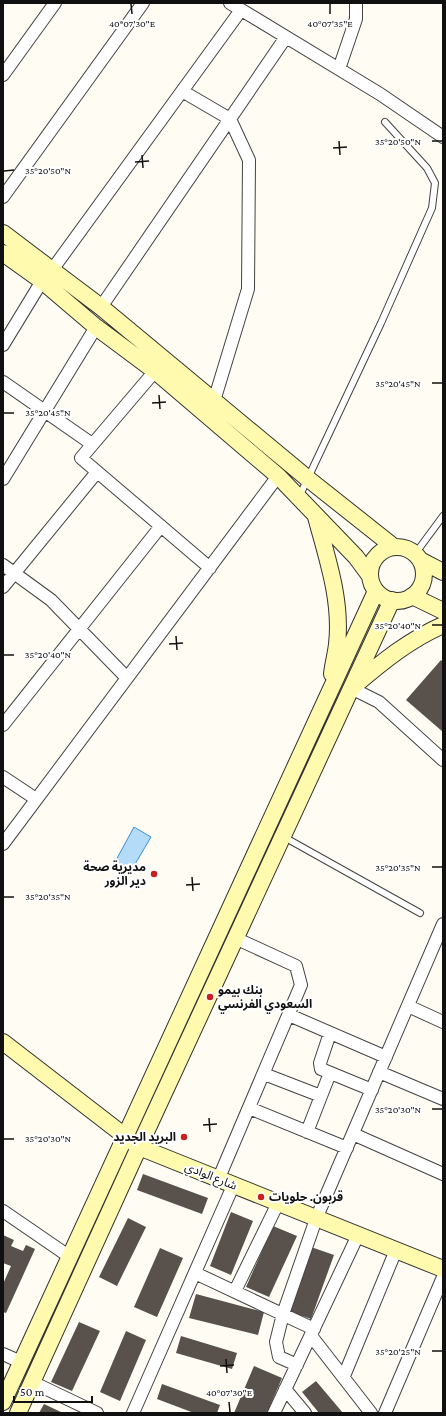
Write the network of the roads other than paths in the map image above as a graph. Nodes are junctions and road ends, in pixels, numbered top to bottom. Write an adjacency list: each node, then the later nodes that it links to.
1 (54, 3): 8 (street)
2 (143, 3): 13 (street)
3 (230, 3): 5 (street)
4 (356, 3): 7 (street)
5 (241, 10): 6 (street); 9 (street)
6 (286, 37): 7 (street); 10 (street)
7 (339, 69): 12 (street)
8 (3, 75)
9 (182, 91): 10 (street); 16 (street)
10 (230, 119): 17 (street); 22 (street)
11 (385, 122): 27 (lane)
12 (443, 137)
13 (3, 197)
14 (3, 233): 16 (main road)
15 (3, 253): 16 (main road)
16 (47, 276): 17 (main road); 18 (main road); 19 (street)
17 (101, 307): 22 (main road)
18 (96, 326): 20 (main road); 23 (street)
19 (3, 345)
20 (155, 371): 24 (street); 26 (main road)
21 (3, 382): 23 (street)
22 (214, 401): 27 (main road)
23 (45, 411): 24 (street); 28 (street)
24 (92, 444): 25 (street)
25 (97, 472): 32 (street); 38 (street)
26 (278, 476): 29 (main road); 36 (street)
27 (307, 478): 29 (lane); 33 (main road)
28 (3, 479)
29 (299, 497): 30 (main road)
30 (315, 513): 39 (main road); 49 (main road)
31 (443, 516): 34 (lane)
32 (161, 526): 36 (street); 46 (street)
33 (394, 547): 34 (main road); 39 (main road)
34 (418, 557): 37 (main road); 42 (main road)
35 (3, 565): 38 (street)
36 (210, 568): 47 (street)
37 (443, 572)
38 (14, 573): 40 (street); 46 (street)
39 (370, 576): 41 (main road)
40 (3, 587)
41 (376, 591): 43 (main road); 49 (main road)
42 (412, 596): 43 (main road); 44 (main road)
43 (392, 600): 48 (main road)
44 (443, 611)
45 (443, 625): 48 (main road)
46 (80, 628): 47 (street); 50 (street)
47 (127, 678): 53 (street)
48 (351, 688): 51 (street); 54 (main road)
49 (327, 698): 74 (main road)
50 (3, 725)
51 (443, 760)
52 (3, 777): 53 (street)
53 (36, 799): 55 (street)
54 (283, 836): 56 (lane); 58 (main road)
55 (3, 844)
56 (420, 914)
57 (443, 924): 59 (street)
58 (235, 938): 60 (street); 75 (main road)
59 (408, 1006): 61 (street); 64 (street)
60 (289, 1015): 62 (street); 67 (street)
61 (443, 1022)
62 (330, 1033): 64 (street); 66 (street)
63 (3, 1042): 74 (main road, شارع الوادي)
64 (386, 1057): 65 (street)
65 (379, 1072): 68 (street); 70 (street)
66 (330, 1073): 68 (street); 69 (street)
67 (264, 1074): 69 (street); 71 (street)
68 (372, 1090): 73 (street)
69 (321, 1096): 72 (street)
70 (443, 1099)
71 (249, 1108): 72 (street); 78 (street)
72 (307, 1132): 76 (street)
73 (352, 1134): 76 (street); 77 (street)
74 (125, 1136): 75 (main road, شارع الوادي); 85 (main road)
75 (139, 1147): 78 (main road, شارع الوادي); 96 (main road)
76 (347, 1148): 82 (street)
77 (443, 1174)
78 (218, 1180): 79 (main road, شارع الوادي)
79 (233, 1186): 80 (main road, شارع الوادي); 87 (street)
80 (278, 1203): 82 (main road, شارع الوادي); 89 (street)
81 (3, 1211): 85 (street)
82 (316, 1219): 83 (main road, شارع الوادي); 90 (street)
83 (358, 1235): 84 (main road, شارع الوادي); 91 (street)
84 (396, 1250): 86 (main road, شارع الوادي); 95 (street)
85 (70, 1257): 93 (main road)
86 (443, 1269)
87 (195, 1272): 89 (street); 101 (street)
88 (443, 1278): 105 (street)
89 (235, 1291): 90 (street)
90 (283, 1314): 91 (street); 94 (street)
91 (313, 1333): 94 (street); 95 (street)
92 (3, 1354): 93 (street)
93 (21, 1362): 98 (main road)
94 (297, 1365): 97 (street)
95 (344, 1376): 104 (street)
96 (32, 1382): 99 (main road); 100 (street)
97 (285, 1389): 102 (street); 103 (street)
98 (3, 1402)
99 (18, 1413)
100 (97, 1413)
101 (133, 1413)
102 (274, 1413)
103 (305, 1413)
104 (371, 1413)
105 (384, 1413)

